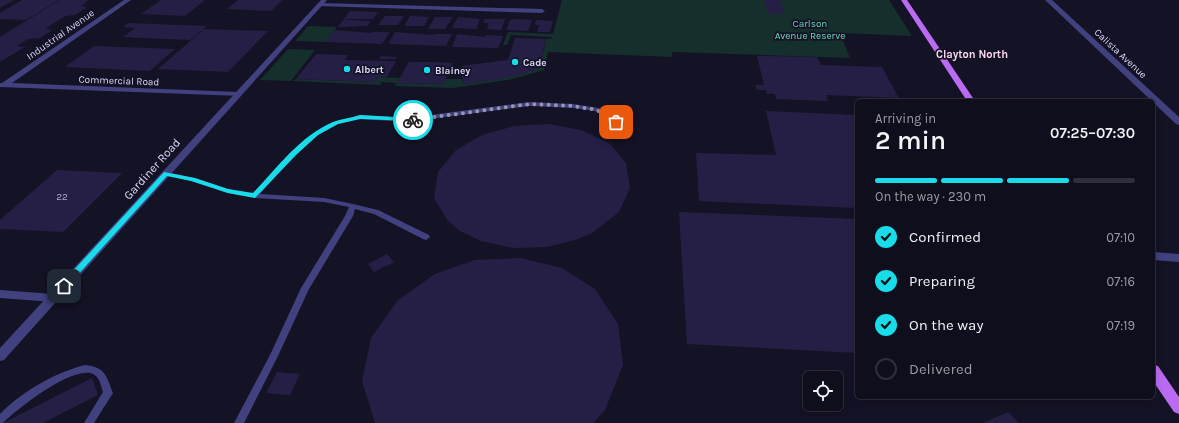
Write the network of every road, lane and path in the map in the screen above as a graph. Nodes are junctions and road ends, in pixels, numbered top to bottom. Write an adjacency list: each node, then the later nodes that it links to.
1 (128, 0): 6 (street, Industrial Avenue)
2 (904, 0): 8 (main road)
3 (1048, 0): 9 (street, Calista Avenue)
4 (322, 2): 5 (street); 7 (street, Gardiner Road)
5 (539, 4)
6 (2, 85): 7 (street, Commercial Road)
7 (238, 94): 13 (street, Gardiner Road)
8 (970, 99)
9 (1154, 99)
10 (1155, 100): 11 (street, Calista Avenue)
11 (1179, 122)
12 (626, 128): 14 (lane)
13 (166, 174): 14 (lane); 20 (street, Gardiner Road)
14 (255, 196): 15 (lane)
15 (353, 206): 16 (lane); 26 (lane)
16 (426, 237)
17 (1155, 256): 18 (street)
18 (1179, 258)
19 (0, 294): 20 (street)
20 (53, 298): 21 (street, Gardiner Road)
21 (0, 356)
22 (1155, 373): 23 (main road)
23 (1177, 403)
24 (0, 420): 25 (lane)
25 (89, 423)
26 (239, 423)

